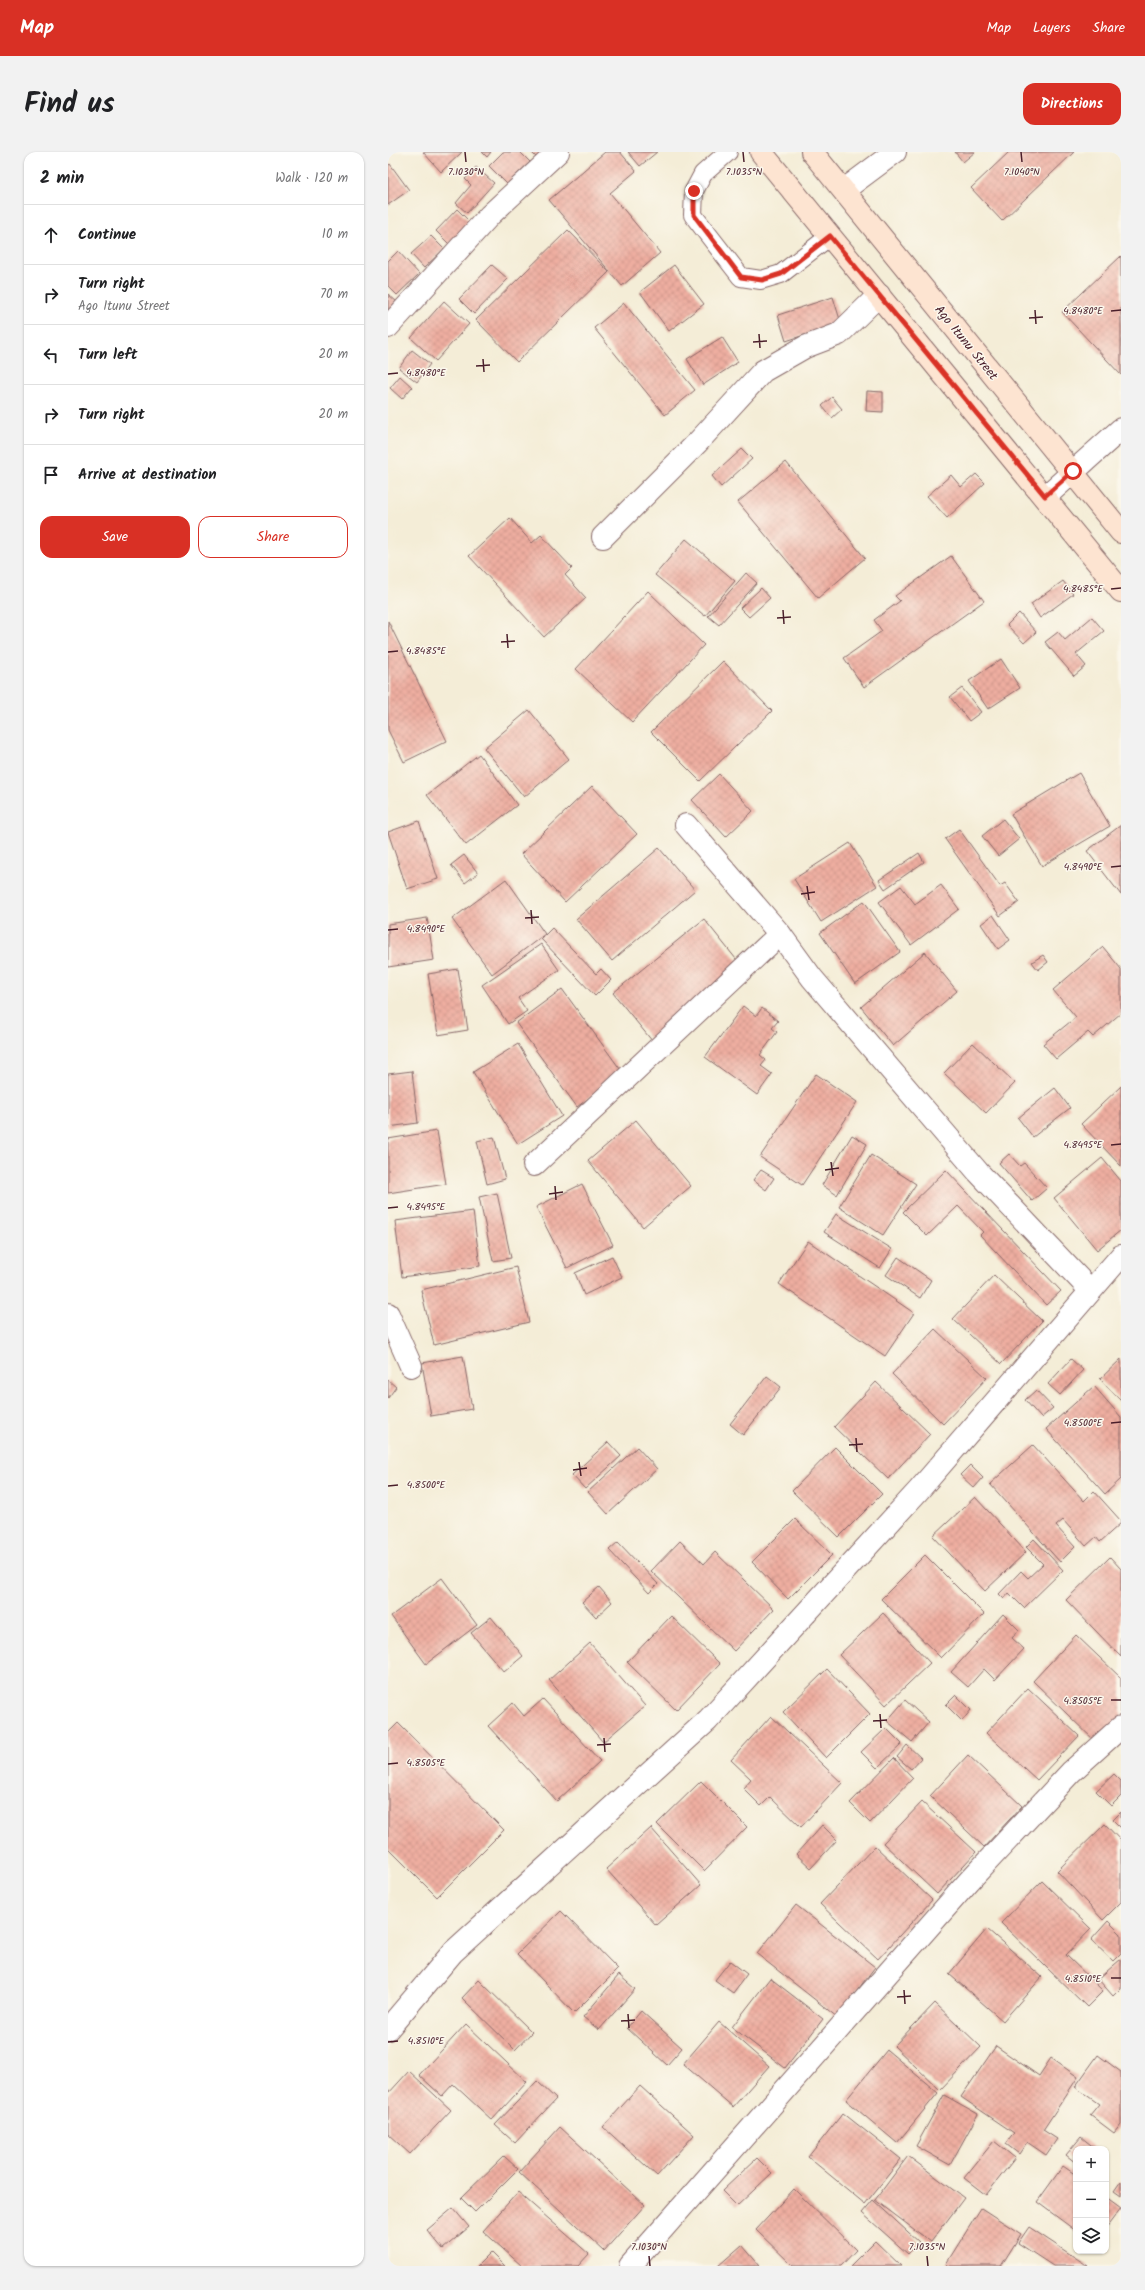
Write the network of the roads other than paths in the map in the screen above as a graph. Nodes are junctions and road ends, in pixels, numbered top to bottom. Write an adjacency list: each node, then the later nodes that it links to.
1 (558, 152): 9 (street)
2 (728, 152): 7 (lane)
3 (761, 152): 7 (main road)
4 (812, 152): 6 (main road, Ago Itunu Street)
5 (895, 152): 6 (street)
6 (844, 190): 11 (main road, Ago Itunu Street)
7 (830, 236): 8 (main road)
8 (879, 295): 12 (main road); 14 (street)
9 (388, 327)
10 (1121, 429): 11 (street)
11 (1073, 471): 12 (street); 13 (main road, Ago Itunu Street)
12 (1045, 496): 15 (main road)
13 (1121, 532)
14 (603, 537)
15 (1121, 591)
16 (686, 825): 17 (street)
17 (780, 934): 18 (street); 20 (street)
18 (534, 1165)
19 (1121, 1256): 20 (street)
20 (1090, 1290): 24 (street)
21 (388, 1314): 22 (street)
22 (411, 1366)
23 (1121, 1727): 25 (street)
24 (388, 2029)
25 (630, 2266)

